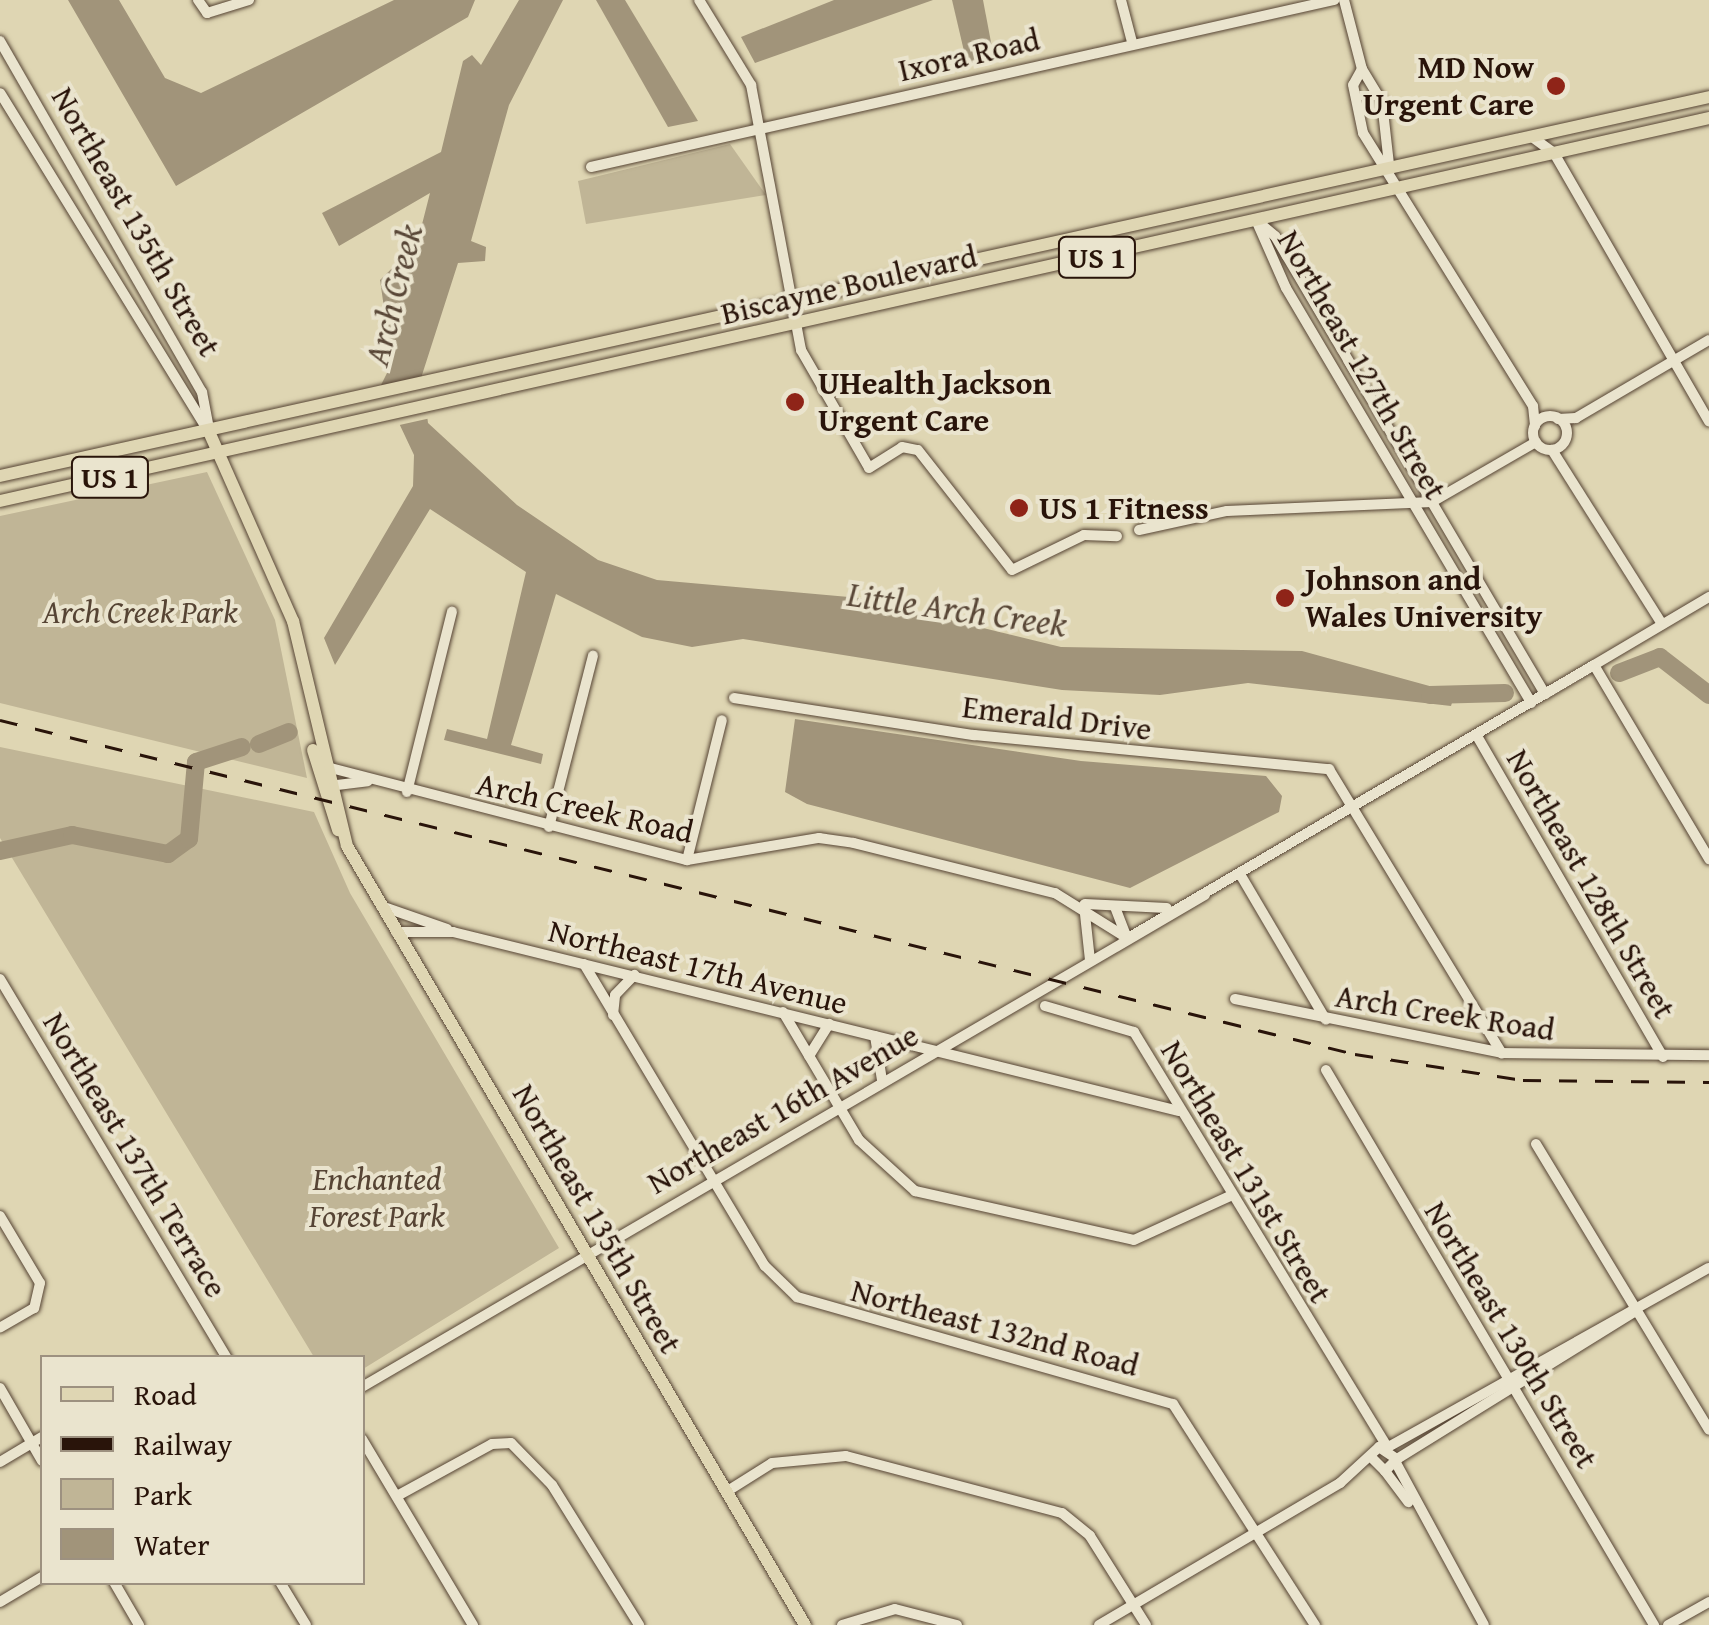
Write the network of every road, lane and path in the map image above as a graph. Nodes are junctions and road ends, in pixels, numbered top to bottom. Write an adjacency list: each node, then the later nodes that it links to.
1 (198, 0): 2 (street)
2 (250, 0)
3 (1121, 0): 8 (street)
4 (1334, 0): 8 (street, Ixora Road)
5 (1344, 0): 9 (street)
6 (703, 1): 13 (street)
7 (0, 41): 32 (street, Northeast 135th Street)
8 (1132, 42): 13 (street, Ixora Road)
9 (1362, 69): 17 (street); 17 (street)
10 (0, 93): 32 (street, Northeast 135th Street)
11 (1709, 97): 14 (main road, Biscayne Boulevard / US 1)
12 (1708, 122): 15 (main road, Biscayne Boulevard / US 1)
13 (757, 129): 16 (street, Ixora Road); 23 (street)
14 (1532, 137): 15 (street); 17 (main road, Biscayne Boulevard / US 1)
15 (1554, 153): 18 (main road, Biscayne Boulevard / US 1); 26 (street)
16 (591, 168)
17 (1390, 169): 18 (street); 19 (main road, Biscayne Boulevard / US 1)
18 (1402, 188): 21 (main road, Biscayne Boulevard / US 1); 27 (street)
19 (1295, 190): 20 (main road, Biscayne Boulevard / US 1); 21 (main road)
20 (1238, 202): 22 (main road); 23 (main road, Biscayne Boulevard / US 1)
21 (1256, 220): 22 (main road, Biscayne Boulevard / US 1); 40 (street, Northeast 127th Street); 41 (street, Northeast 127th Street)
22 (1206, 233): 24 (main road, Biscayne Boulevard / US 1)
23 (790, 304): 24 (street); 32 (main road, Biscayne Boulevard / US 1)
24 (794, 325): 36 (main road, Biscayne Boulevard / US 1); 43 (street)
25 (1709, 340): 26 (street)
26 (1674, 362): 29 (street); 30 (street)
27 (1533, 406): 28 (street); 31 (street)
28 (1555, 418): 29 (street); 31 (street); 33 (street)
29 (1576, 418): 33 (street)
30 (1709, 421)
31 (1534, 426): 34 (street)
32 (210, 434): 36 (main road, Northeast 135th Street); 38 (main road, Biscayne Boulevard / US 1)
33 (1565, 440): 35 (street); 37 (street)
34 (1533, 444): 35 (street); 40 (street)
35 (1552, 450): 37 (street)
36 (220, 454): 39 (main road, Biscayne Boulevard / US 1); 55 (main road, Northeast 135th Street)
37 (1566, 462): 48 (street)
38 (0, 476)
39 (0, 501)
40 (1435, 501): 41 (street); 44 (street, Northeast 127th Street)
41 (1415, 503): 42 (street); 46 (street, Northeast 127th Street)
42 (1139, 530)
43 (1117, 536)
44 (1485, 593): 46 (street); 51 (street, Northeast 127th Street)
45 (1709, 596): 48 (street, Northeast 16th Avenue)
46 (1472, 601): 53 (street, Northeast 127th Street)
47 (452, 612): 60 (street)
48 (1662, 624): 50 (street, Northeast 16th Avenue)
49 (593, 656): 62 (street)
50 (1594, 665): 51 (street, Northeast 16th Avenue); 64 (street)
51 (1546, 694): 53 (street, Northeast 16th Avenue)
52 (734, 698): 61 (street, Emerald Drive)
53 (1531, 703): 56 (street, Northeast 16th Avenue)
54 (722, 720): 65 (street)
55 (314, 733): 57 (main road, Northeast 135th Street); 63 (main road, Northeast 135th Street)
56 (1477, 736): 61 (street, Northeast 16th Avenue); 90 (street, Northeast 128th Street)
57 (323, 766): 58 (street, Arch Creek Road); 59 (main road, Northeast 135th Street)
58 (368, 781): 59 (street, Arch Creek Road); 60 (street, Arch Creek Road)
59 (330, 786): 63 (main road, Northeast 135th Street)
60 (408, 792): 62 (street, Arch Creek Road)
61 (1356, 806): 66 (street, Northeast 16th Avenue); 87 (street, Emerald Drive)
62 (549, 827): 65 (street, Arch Creek Road)
63 (345, 840): 69 (main road, Northeast 135th Street)
64 (1709, 859)
65 (688, 860): 68 (street, Arch Creek Road)
66 (1240, 874): 67 (street, Northeast 16th Avenue); 83 (street)
67 (1205, 894): 71 (street, Northeast 16th Avenue); 74 (street, Northeast 16th Avenue)
68 (1084, 904): 70 (street, Arch Creek Road); 74 (street, Arch Creek Road); 75 (street)
69 (380, 906): 72 (main road, Northeast 135th Street); 73 (street, Northeast 17th Avenue)
70 (1115, 907): 71 (street, Arch Creek Road); 74 (street)
71 (1170, 909): 74 (street, Northeast 16th Avenue)
72 (396, 932): 73 (street, Northeast 17th Avenue); 99 (main road, Northeast 135th Street)
73 (452, 932): 76 (street, Northeast 17th Avenue)
74 (1126, 938): 75 (street, Northeast 16th Avenue)
75 (1090, 960): 86 (street, Northeast 16th Avenue)
76 (584, 964): 77 (street, Northeast 17th Avenue); 82 (street, Northeast 132nd Road)
77 (634, 975): 81 (street, Northeast 17th Avenue); 82 (street)
78 (0, 979): 103 (street, Northeast 137th Terrace)
79 (1235, 999): 83 (street, Arch Creek Road)
80 (1045, 1006): 94 (street, Northeast 131st Street)
81 (783, 1012): 84 (street, Northeast 17th Avenue); 89 (street)
82 (613, 1016): 96 (street, Northeast 132nd Road)
83 (1326, 1020): 87 (street, Arch Creek Road)
84 (829, 1024): 85 (street, Northeast 17th Avenue); 89 (street)
85 (875, 1036): 86 (street, Northeast 17th Avenue); 92 (street)
86 (932, 1052): 92 (street, Northeast 16th Avenue); 94 (street, Northeast 17th Avenue)
87 (1502, 1053): 90 (street, Arch Creek Road)
88 (1709, 1054): 90 (street, Arch Creek Road)
89 (809, 1057): 93 (street)
90 (1662, 1057)
91 (1326, 1070): 104 (street, Northeast 130th Street)
92 (882, 1080): 93 (street, Northeast 16th Avenue)
93 (837, 1105): 96 (street, Northeast 16th Avenue); 97 (street)
94 (1179, 1110): 97 (street, Northeast 131st Street)
95 (1536, 1144): 101 (street)
96 (712, 1179): 99 (street, Northeast 16th Avenue); 119 (street, Northeast 132nd Road)
97 (1230, 1196): 108 (street, Northeast 131st Street)
98 (0, 1216): 102 (street)
99 (587, 1255): 105 (street, Northeast 16th Avenue); 116 (main road, Northeast 135th Street)
100 (1709, 1268): 101 (street)
101 (1636, 1310): 104 (street); 107 (street); 109 (street)
102 (0, 1328)
103 (225, 1355)
104 (1507, 1377): 107 (street, Northeast 130th Street); 112 (street)
105 (365, 1386)
106 (0, 1388): 110 (street)
107 (1515, 1390): 113 (street); 137 (street, Northeast 130th Street)
108 (1362, 1418): 112 (street, Northeast 131st Street); 115 (street, Northeast 131st Street)
109 (1709, 1430)
110 (37, 1441): 114 (street)
111 (365, 1444): 117 (street)
112 (1388, 1446): 113 (street, Northeast 131st Street); 115 (street)
113 (1397, 1461): 115 (street); 118 (street, Northeast 131st Street)
114 (0, 1462)
115 (1378, 1463): 118 (street, Northeast 131st Street); 119 (street)
116 (726, 1492): 125 (street); 130 (main road, Northeast 135th Street)
117 (397, 1496): 128 (street); 129 (street)
118 (1416, 1509): 136 (street, Northeast 131st Street)
119 (1259, 1530): 125 (street); 135 (street, Northeast 132nd Road)
120 (40, 1578): 123 (street)
121 (116, 1585): 126 (street)
122 (282, 1585): 127 (street)
123 (0, 1602)
124 (1709, 1602): 138 (street)
125 (1134, 1604): 133 (street); 134 (street)
126 (138, 1625)
127 (306, 1625)
128 (473, 1625)
129 (639, 1625)
130 (805, 1625)
131 (842, 1625): 132 (street)
132 (957, 1625)
133 (1099, 1625)
134 (1146, 1625)
135 (1315, 1625)
136 (1484, 1625)
137 (1654, 1625)
138 (1668, 1625)

